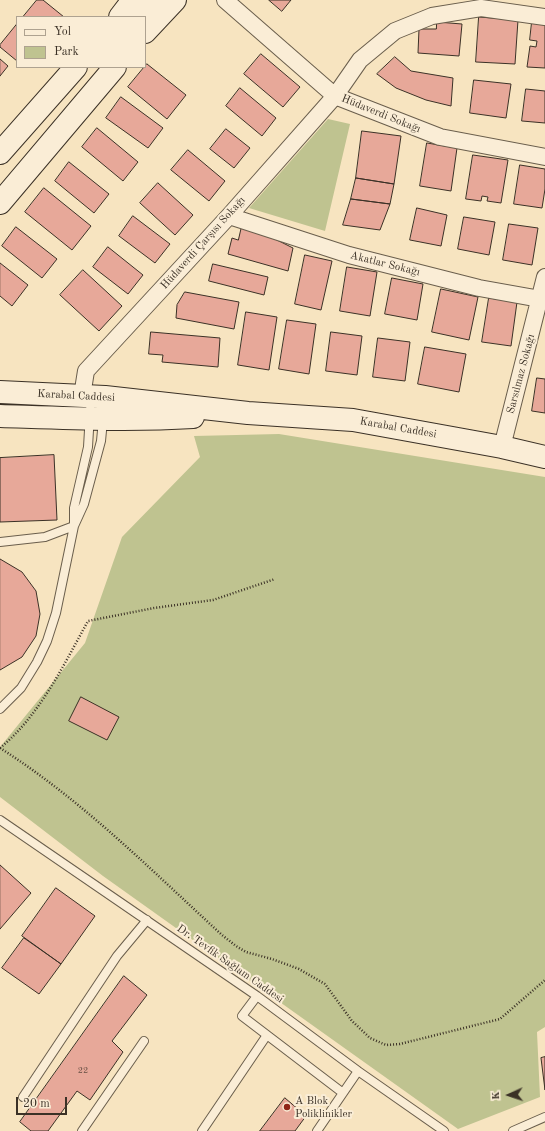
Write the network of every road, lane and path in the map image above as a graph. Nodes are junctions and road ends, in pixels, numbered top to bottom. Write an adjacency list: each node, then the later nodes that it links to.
1 (152, 0): 4 (street)
2 (175, 0): 6 (street)
3 (225, 0): 9 (street, Hüdaverdi Sokağı)
4 (131, 9)
5 (545, 17): 9 (street, Hüdaverdi Çarşısı Sokağı)
6 (146, 31)
7 (75, 68): 10 (street)
8 (114, 68): 12 (street)
9 (335, 96): 11 (street, Hüdaverdi Sokağı); 13 (street, Hüdaverdi Çarşısı Sokağı)
10 (0, 153)
11 (545, 158)
12 (0, 203)
13 (229, 216): 15 (street, Akatlar Sokağı); 17 (street, Hüdaverdi Çarşısı Sokağı)
14 (545, 277): 15 (street, Sarsılmaz Sokağı)
15 (543, 300): 21 (street, Sarsılmaz Sokağı)
16 (0, 392): 17 (street, Karabal Caddesi)
17 (86, 396): 18 (street, Karabal Caddesi); 20 (lane)
18 (248, 413): 20 (street, Karabal Caddesi); 21 (street, Karabal Caddesi)
19 (0, 416): 20 (street, Karabal Caddesi)
20 (96, 419): 23 (lane); 23 (lane)
21 (502, 446): 22 (street, Karabal Caddesi)
22 (545, 457)
23 (74, 526): 24 (lane); 26 (lane)
24 (0, 542)
25 (275, 579): 27 (path)
26 (2, 706)
27 (0, 748): 30 (path)
28 (0, 820): 29 (lane, Dr. Tevfik Sağlam Caddesi)
29 (147, 920): 31 (lane, Dr. Tevfik Sağlam Caddesi); 36 (lane)
30 (545, 980)
31 (257, 996): 32 (lane); 34 (lane, Dr. Tevfik Sağlam Caddesi)
32 (267, 1035): 35 (lane); 39 (lane)
33 (144, 1041): 38 (lane)
34 (358, 1071): 35 (lane); 41 (lane, Dr. Tevfik Sağlam Caddesi)
35 (343, 1093): 40 (lane)
36 (23, 1097)
37 (545, 1117): 42 (lane)
38 (82, 1131)
39 (202, 1131)
40 (317, 1131)
41 (444, 1131)
42 (513, 1131)

